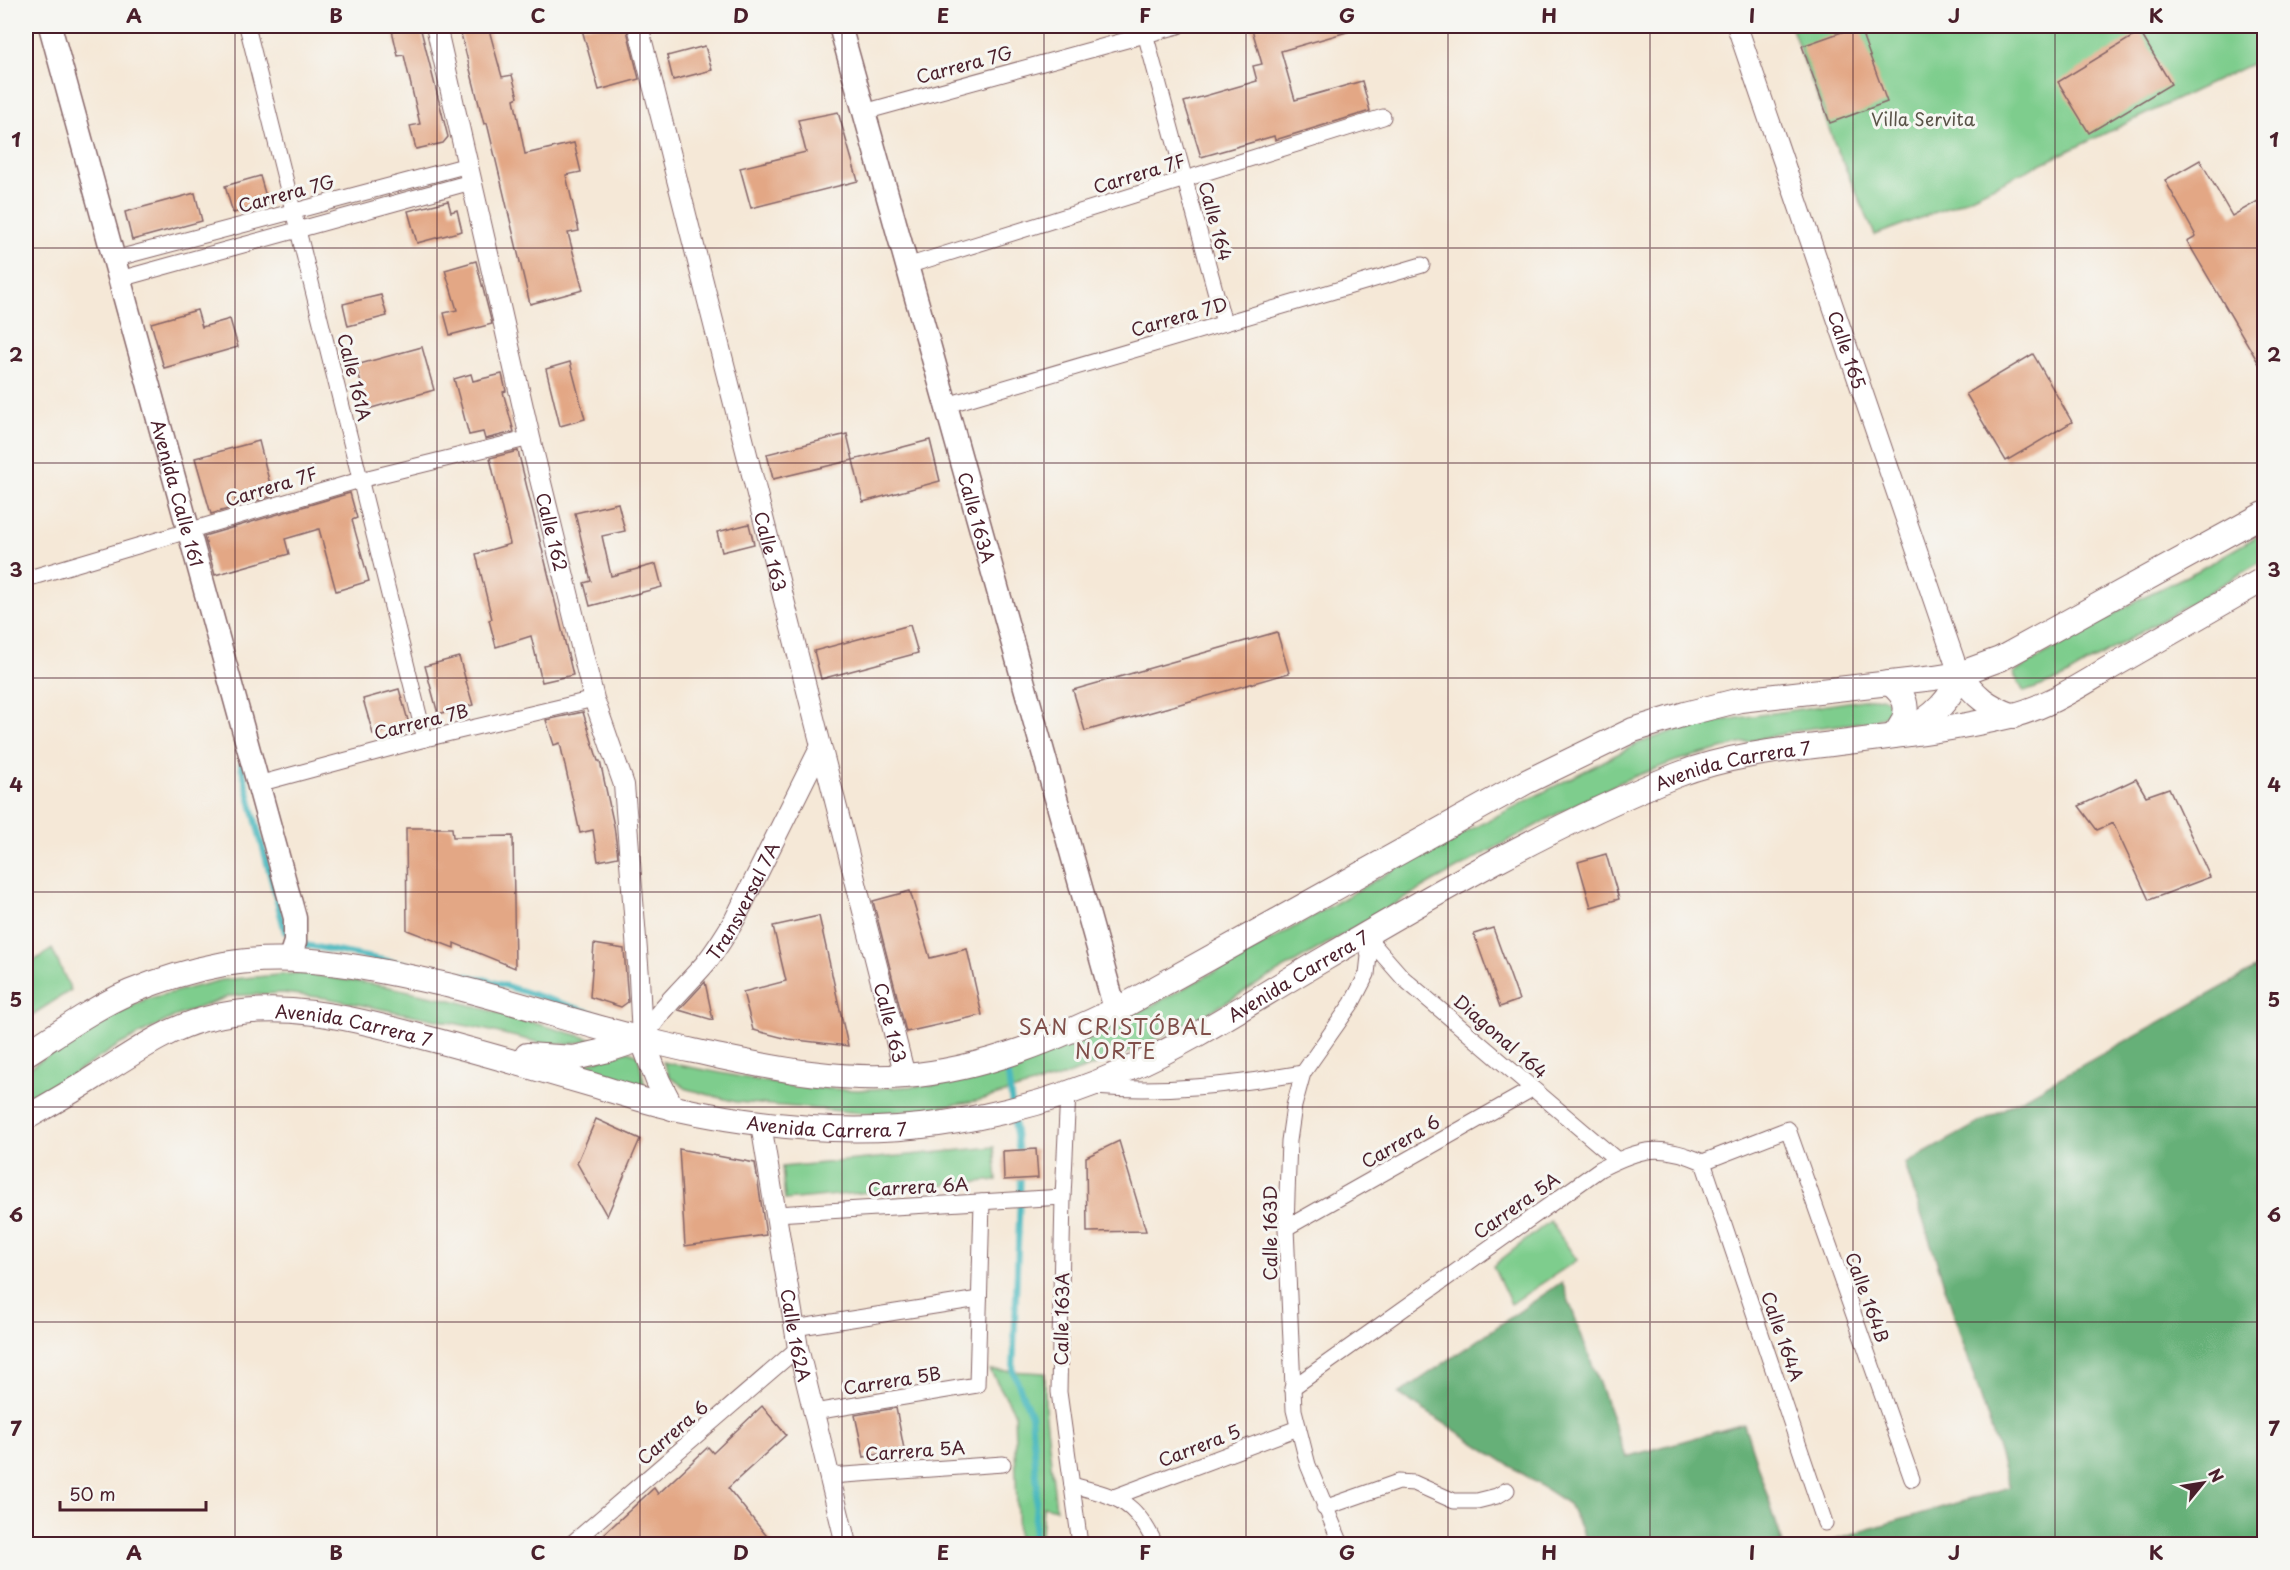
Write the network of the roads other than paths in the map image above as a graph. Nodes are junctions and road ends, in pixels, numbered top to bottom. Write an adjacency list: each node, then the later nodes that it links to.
1 (50, 26): 17 (main road, Avenida Calle 161)
2 (247, 26): 13 (street, Calle 161A)
3 (436, 26): 11 (street, Calle 162)
4 (639, 26): 32 (street, Calle 163)
5 (840, 26): 9 (main road, Calle 163A)
6 (1178, 26): 8 (street, Carrera 7G)
7 (1737, 26): 26 (street, Calle 165)
8 (1144, 30): 9 (street, Carrera 7G); 12 (street, Calle 164)
9 (864, 112): 16 (main road, Calle 163A)
10 (1383, 117): 12 (street, Carrera 7F)
11 (470, 173): 13 (street, Carrera 7G); 14 (street); 20 (street, Calle 162)
12 (1185, 179): 16 (street, Carrera 7F); 18 (street, Calle 164)
13 (293, 211): 14 (street, Calle 161A); 17 (street, Carrera 7G)
14 (298, 230): 17 (street); 21 (street, Calle 161A)
15 (1422, 265): 18 (street, Carrera 7D)
16 (907, 266): 19 (main road, Calle 163A)
17 (117, 269): 23 (main road, Avenida Calle 161)
18 (1224, 323): 19 (street, Carrera 7D)
19 (946, 405): 36 (main road, Calle 163A)
20 (530, 438): 21 (street, Carrera 7F); 28 (street, Calle 162)
21 (360, 480): 23 (street, Carrera 7F); 31 (street, Calle 161A)
22 (2265, 514): 26 (main road)
23 (189, 530): 24 (street, Carrera 7F); 33 (main road, Avenida Calle 161)
24 (26, 579)
25 (2265, 579): 29 (main road, Avenida Carrera 7)
26 (1959, 674): 27 (main road); 29 (main road); 30 (main road)
27 (1889, 683): 30 (main road); 36 (main road)
28 (594, 699): 31 (street, Carrera 7B); 37 (street, Calle 162)
29 (2014, 716): 30 (main road, Avenida Carrera 7)
30 (1893, 736): 34 (main road, Avenida Carrera 7)
31 (425, 739): 33 (street, Carrera 7B)
32 (821, 746): 37 (street, Transversal 7A); 41 (street, Calle 163)
33 (258, 784): 35 (main road, Avenida Calle 161)
34 (1365, 935): 40 (street, Calle 163D); 42 (main road, Avenida Carrera 7); 43 (street, Diagonal 164)
35 (289, 960): 37 (main road); 39 (main road)
36 (1115, 1010): 41 (main road)
37 (642, 1039): 38 (main road); 41 (main road); 44 (main road)
38 (471, 1050): 44 (main road, Avenida Carrera 7); 45 (main road, Avenida Carrera 7)
39 (26, 1054)
40 (1303, 1073): 42 (street); 52 (street, Calle 163D)
41 (905, 1076)
42 (1076, 1089): 46 (main road, Avenida Carrera 7); 49 (street, Calle 163A)
43 (1532, 1089): 47 (street, Diagonal 164); 52 (street, Carrera 6)
44 (672, 1108): 46 (main road, Avenida Carrera 7)
45 (26, 1118)
46 (761, 1124): 51 (street, Calle 162A)
47 (1617, 1160): 48 (street, Carrera 5A); 56 (street, Carrera 5A)
48 (1703, 1162): 61 (street, Calle 164B); 66 (street, Calle 164A)
49 (1063, 1197): 50 (street, Carrera 6A); 62 (street, Calle 163A)
50 (982, 1202): 51 (street, Carrera 6A); 53 (street)
51 (776, 1214): 54 (street, Calle 162A)
52 (1286, 1228): 56 (street, Calle 163D)
53 (979, 1299): 54 (street); 57 (street, Carrera 5B)
54 (795, 1328): 55 (street, Calle 162A)
55 (798, 1348): 57 (street, Calle 162A); 67 (street, Carrera 6)
56 (1292, 1388): 58 (street, Calle 163D)
57 (814, 1412): 60 (street, Calle 162A)
58 (1298, 1428): 64 (street, Carrera 5); 65 (street, Calle 163D)
59 (1004, 1464): 60 (street, Carrera 5A)
60 (830, 1476): 68 (street, Calle 162A)
61 (1912, 1479)
62 (1072, 1485): 64 (street); 69 (street, Calle 163A)
63 (1507, 1490): 65 (street)
64 (1114, 1497): 70 (street)
65 (1324, 1508): 71 (street, Calle 163D)
66 (1825, 1523)
67 (571, 1545)
68 (846, 1545)
69 (1080, 1545)
70 (1155, 1545)
71 (1341, 1545)

